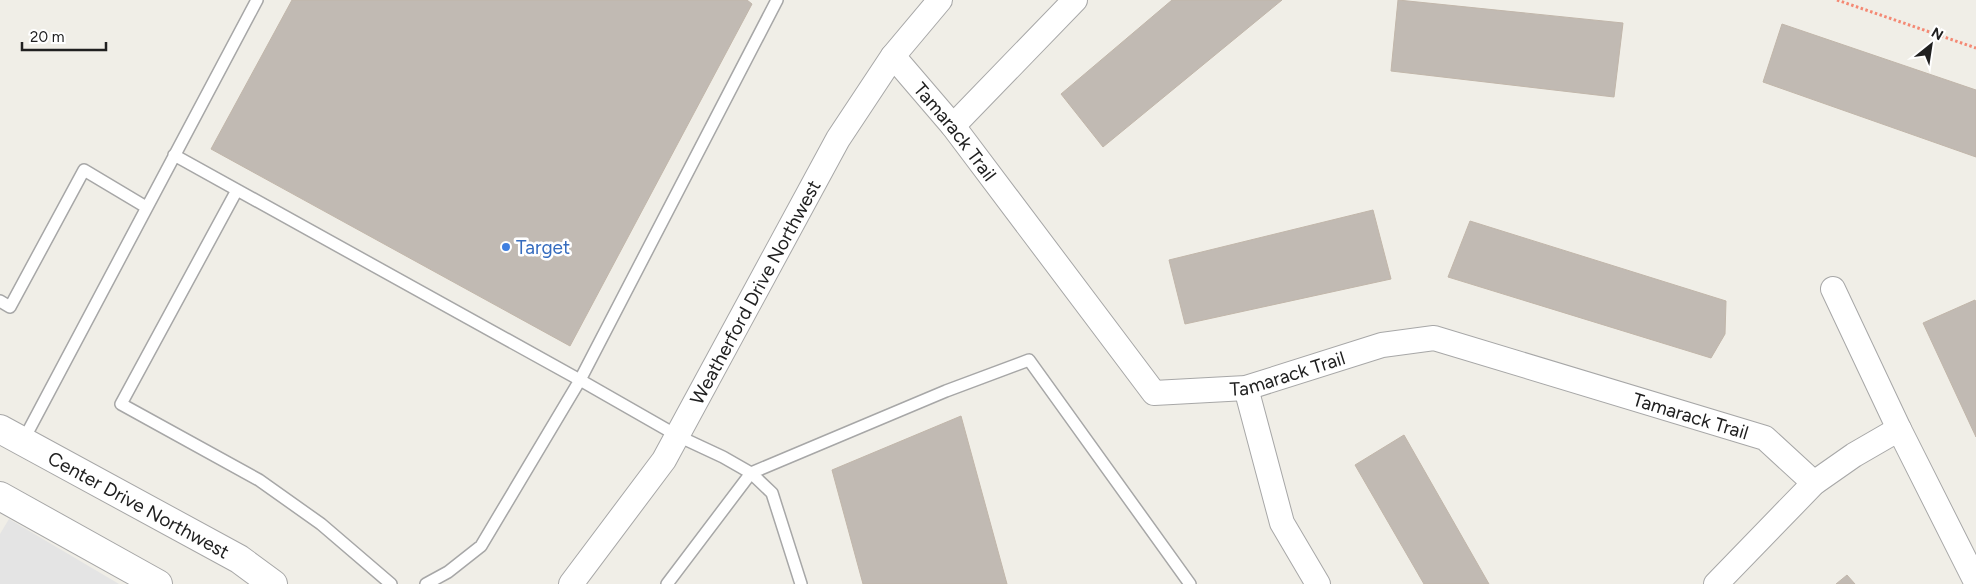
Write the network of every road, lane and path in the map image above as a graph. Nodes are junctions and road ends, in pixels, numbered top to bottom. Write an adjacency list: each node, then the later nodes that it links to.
1 (257, 0): 9 (lane)
2 (777, 0): 14 (lane)
3 (940, 0): 7 (street, Weatherford Drive Northwest)
4 (1075, 0): 8 (street)
5 (1837, 0): 6 (path)
6 (1976, 48)
7 (893, 56): 8 (street, Tamarack Trail); 18 (street, Weatherford Drive Northwest)
8 (953, 126): 15 (street, Tamarack Trail)
9 (174, 155): 10 (lane); 11 (lane)
10 (237, 190): 14 (lane); 25 (lane)
11 (146, 207): 13 (lane); 17 (lane)
12 (1833, 289): 16 (street)
13 (0, 301)
14 (580, 380): 18 (lane); 26 (lane)
15 (1246, 388): 20 (street, Tamarack Trail); 31 (street)
16 (1899, 429): 20 (street); 22 (street)
17 (11, 435): 24 (street, Center Drive Northwest)
18 (678, 436): 19 (lane); 27 (street, Weatherford Drive Northwest)
19 (750, 473): 28 (lane); 29 (lane); 30 (lane)
20 (1814, 483): 32 (street)
21 (0, 496): 23 (street)
22 (1974, 578)
23 (158, 584)
24 (273, 584)
25 (391, 584)
26 (426, 584)
27 (571, 584)
28 (667, 584)
29 (801, 584)
30 (1190, 584)
31 (1318, 584)
32 (1716, 584)

